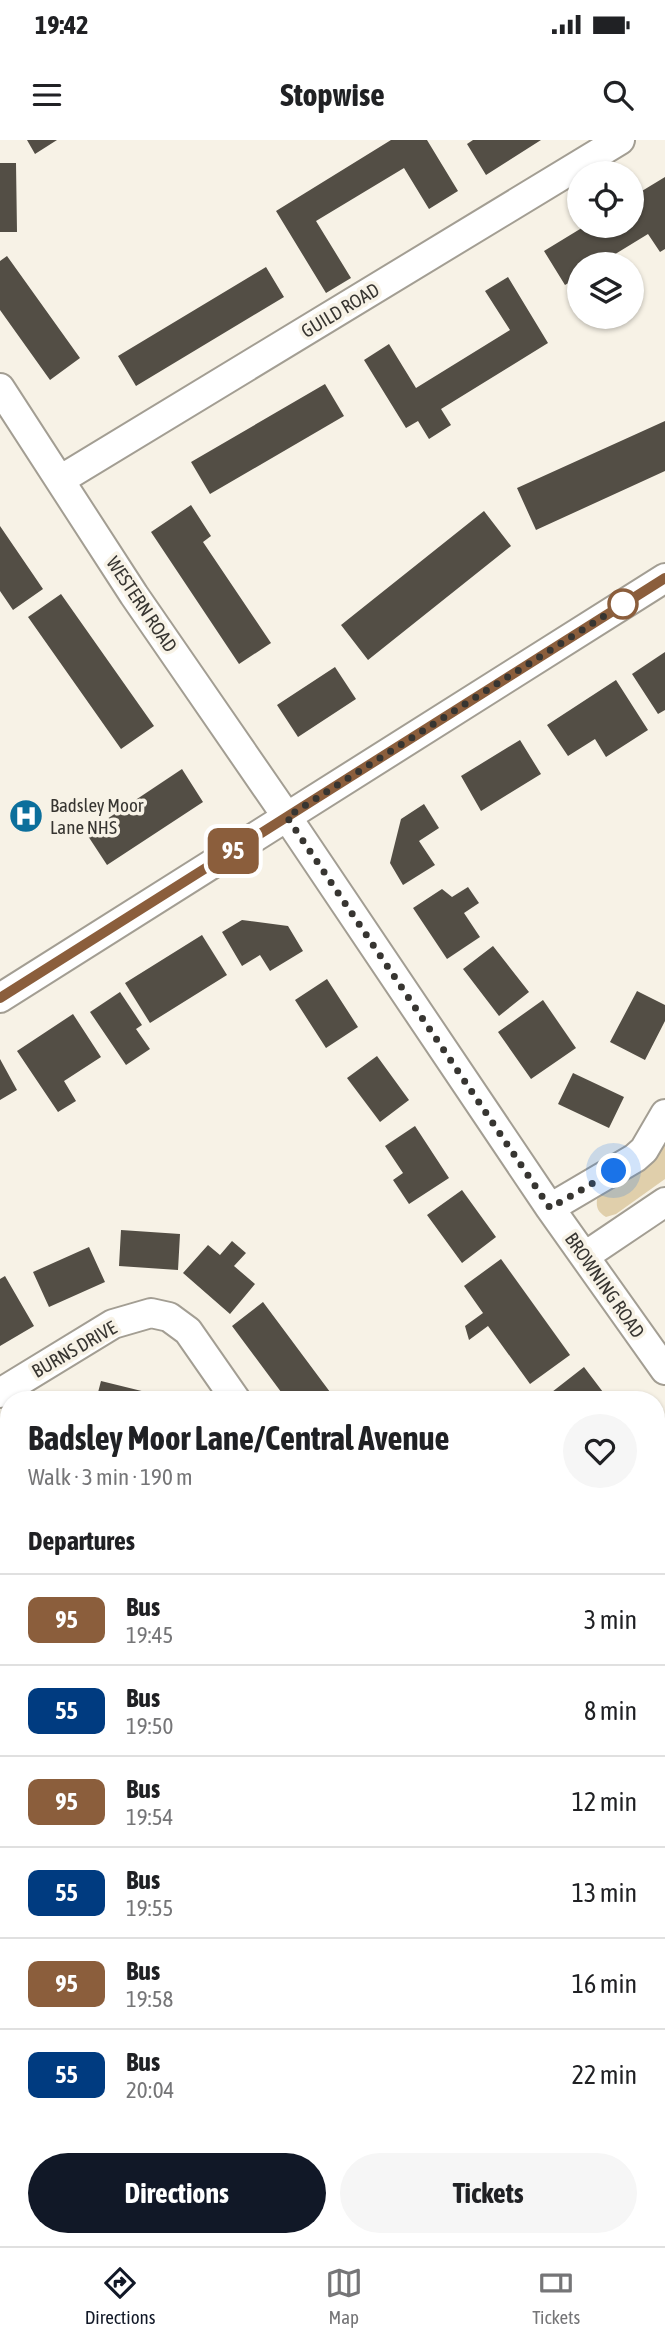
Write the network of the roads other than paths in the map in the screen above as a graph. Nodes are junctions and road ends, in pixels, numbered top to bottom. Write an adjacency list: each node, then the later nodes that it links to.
1 (620, 140): 3 (street, GUILD ROAD)
2 (0, 388): 3 (street, WESTERN ROAD)
3 (60, 480): 5 (street, WESTERN ROAD)
4 (665, 578): 5 (street)
5 (287, 817): 6 (street); 9 (street, BROWNING ROAD)
6 (0, 998)
7 (665, 1114): 9 (street)
8 (665, 1202): 10 (street)
9 (550, 1208): 10 (street, BROWNING ROAD)
10 (585, 1256): 11 (street, BROWNING ROAD)
11 (665, 1370)
12 (3, 1391): 13 (street, BURNS DRIVE)
13 (230, 1391)

